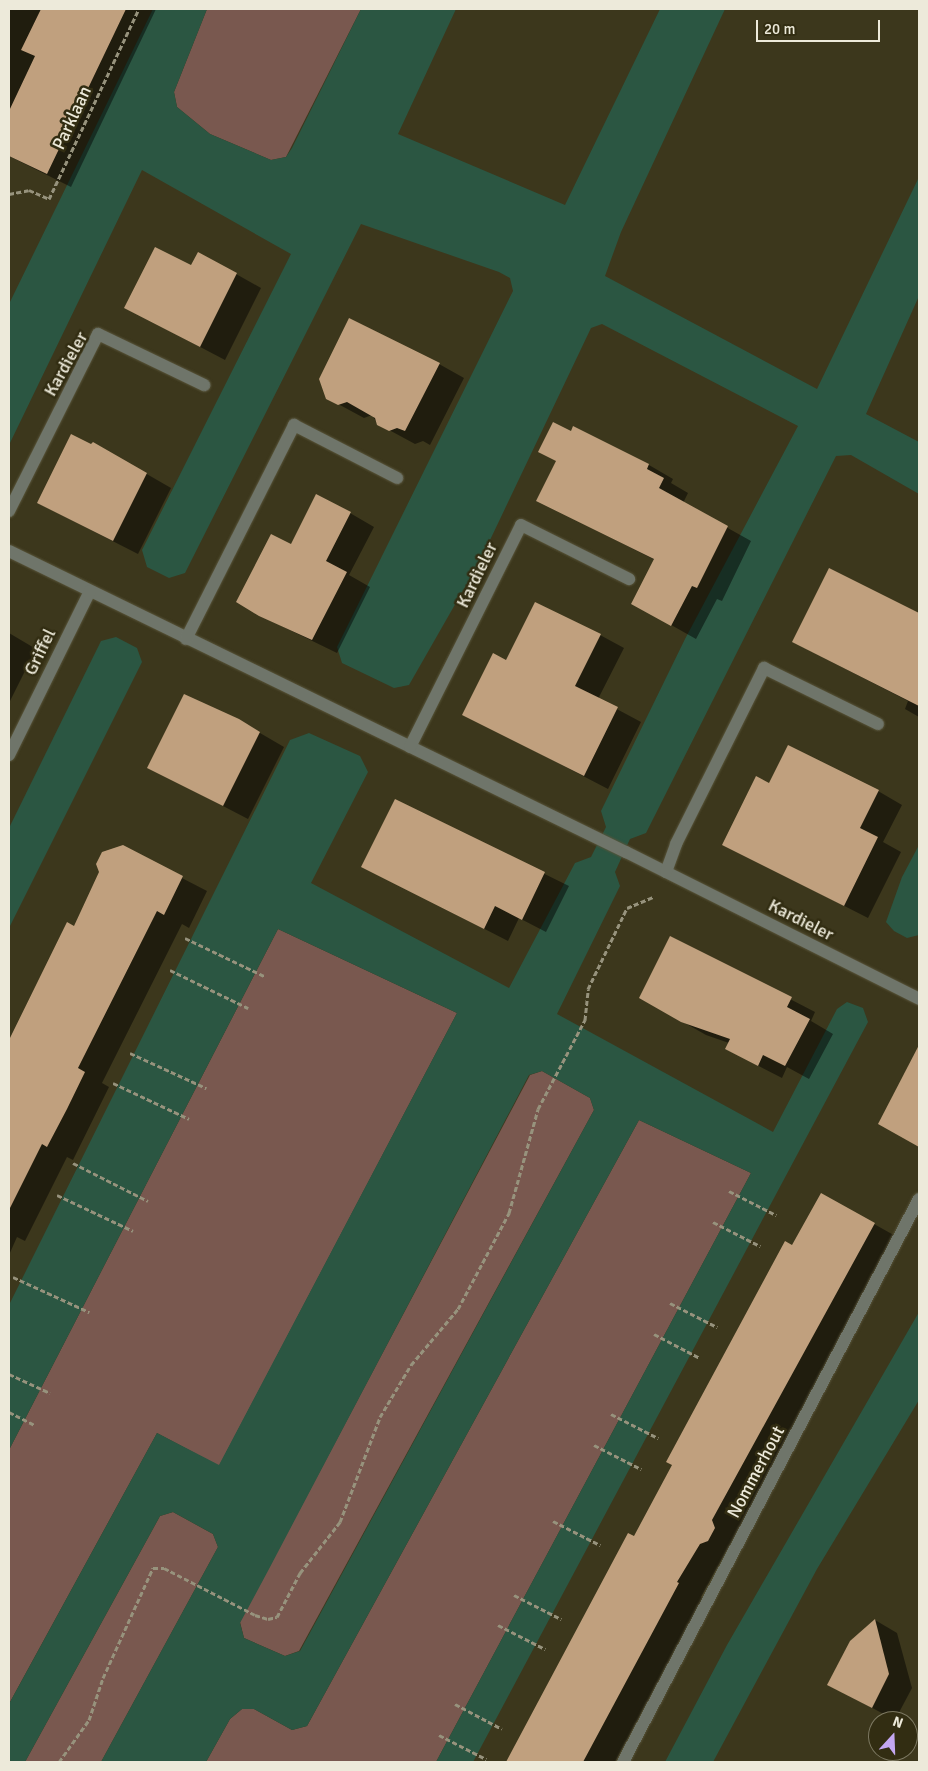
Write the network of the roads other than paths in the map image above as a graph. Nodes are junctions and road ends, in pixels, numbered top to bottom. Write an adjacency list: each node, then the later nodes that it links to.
1 (204, 385): 3 (street, Kardieler)
2 (397, 478): 7 (street)
3 (9, 511)
4 (9, 551): 6 (street, Kardieler)
5 (629, 579): 9 (street, Kardieler)
6 (90, 591): 7 (street, Kardieler); 10 (street, Griffel)
7 (186, 639): 9 (street, Kardieler)
8 (878, 724): 11 (street)
9 (410, 748): 11 (street, Kardieler)
10 (9, 755)
11 (666, 872): 12 (street, Kardieler)
12 (919, 1000)
13 (919, 1199): 14 (street, Nommerhout)
14 (623, 1762)

